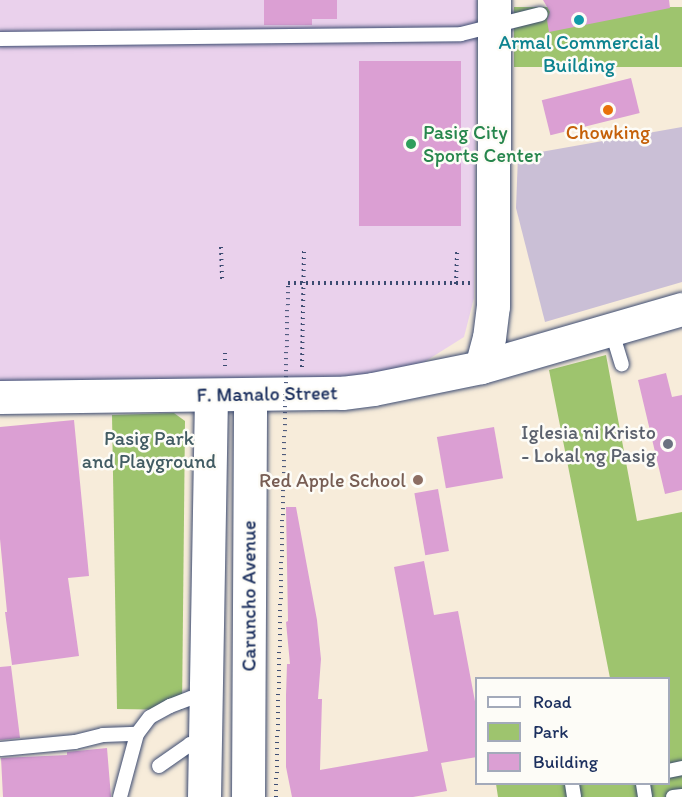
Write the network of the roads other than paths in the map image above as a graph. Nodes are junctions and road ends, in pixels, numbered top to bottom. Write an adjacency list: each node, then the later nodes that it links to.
1 (494, 14): 2 (lane); 3 (lane); 4 (main road)
2 (541, 14)
3 (0, 39)
4 (495, 230): 7 (main road); 9 (main road)
5 (682, 309): 6 (main road, F. Manalo Street)
6 (610, 329): 7 (main road, F. Manalo Street); 8 (lane)
7 (530, 353): 9 (main road, F. Manalo Street)
8 (622, 364)
9 (481, 367): 10 (main road, F. Manalo Street)
10 (250, 394): 12 (main road, F. Manalo Street); 13 (main road, Caruncho Avenue)
11 (0, 397): 12 (main road, F. Manalo Street)
12 (211, 402): 13 (main road); 14 (main road, Caruncho Avenue)
13 (249, 463): 22 (main road, Caruncho Avenue)
14 (206, 697): 15 (lane); 16 (main road, Caruncho Avenue)
15 (137, 734): 17 (lane); 20 (lane)
16 (205, 744): 18 (lane); 21 (main road, Caruncho Avenue)
17 (2, 749)
18 (159, 766)
19 (682, 796): 23 (lane)
20 (120, 797)
21 (204, 797)
22 (248, 797)
23 (673, 797)

